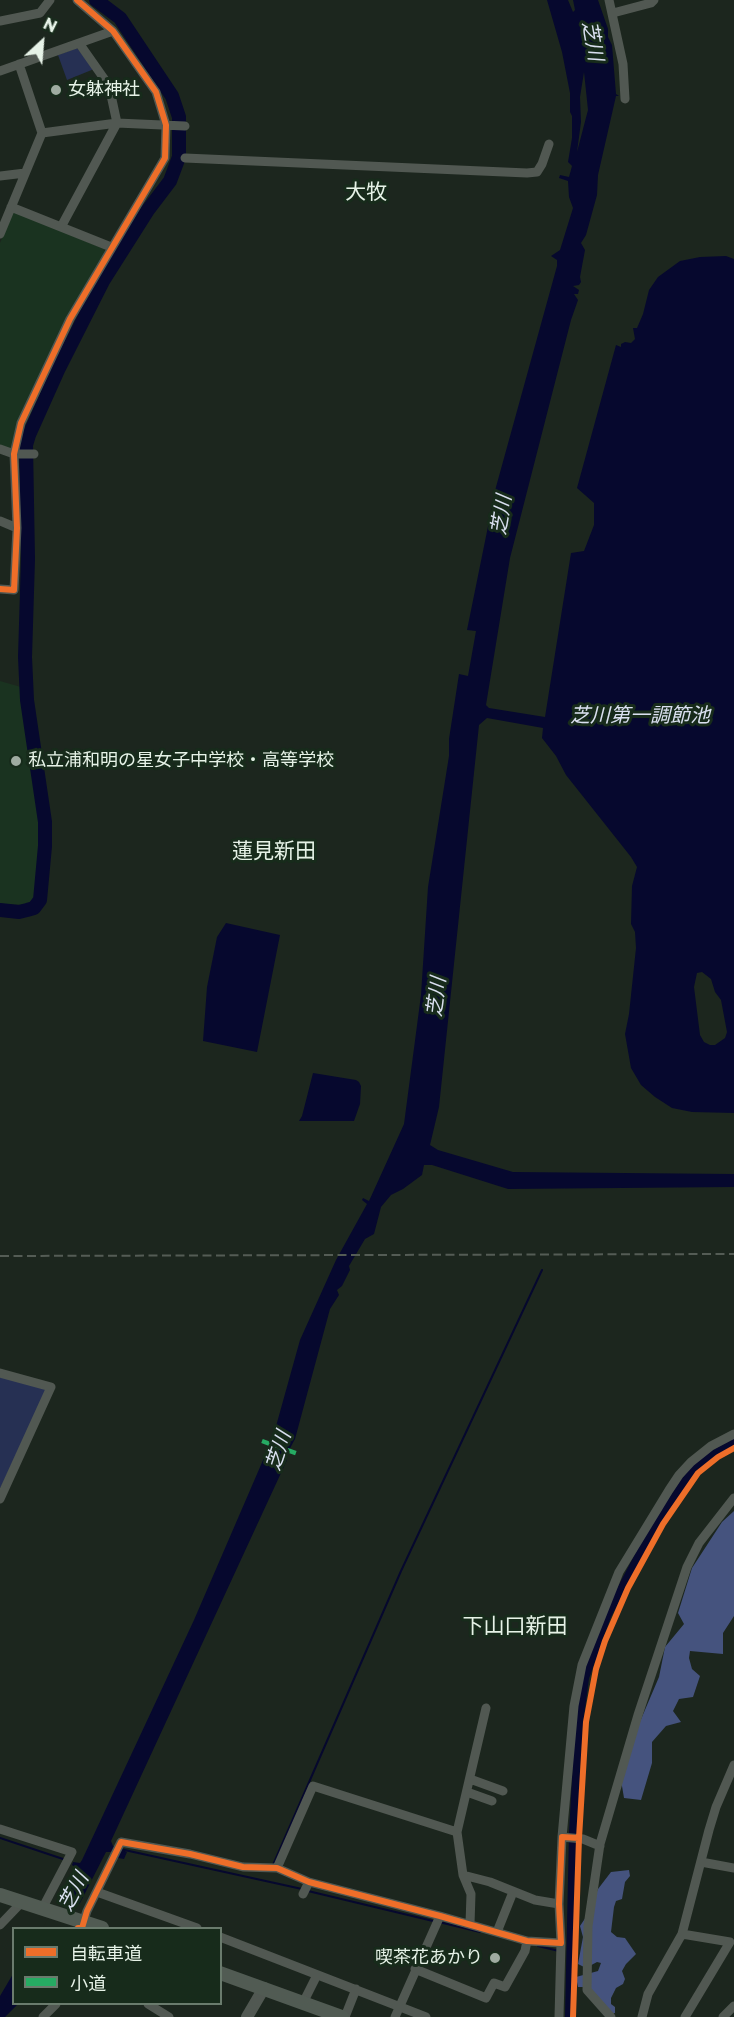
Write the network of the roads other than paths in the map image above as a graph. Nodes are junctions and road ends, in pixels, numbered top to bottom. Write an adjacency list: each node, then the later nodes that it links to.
1 (50, 0): 6 (street)
2 (77, 0): 7 (street)
3 (609, 0): 5 (street)
4 (654, 0): 5 (street)
5 (613, 13): 11 (street)
6 (0, 21)
7 (113, 31): 8 (street); 13 (street)
8 (79, 43): 9 (street); 12 (street)
9 (19, 64): 10 (street); 14 (street)
10 (0, 70)
11 (625, 99)
12 (117, 123): 13 (street); 14 (street); 20 (street)
13 (175, 125): 22 (street)
14 (42, 133): 17 (street)
15 (549, 144): 16 (street)
16 (185, 158)
17 (26, 173): 18 (street); 19 (street)
18 (0, 176)
19 (11, 207): 20 (street); 21 (street)
20 (61, 227): 22 (street)
21 (0, 234)
22 (111, 247): 24 (street)
23 (0, 449): 24 (street)
24 (18, 454): 25 (street); 27 (street)
25 (34, 454)
26 (0, 521): 27 (street)
27 (17, 528): 28 (street)
28 (0, 588)
29 (0, 1373): 32 (street)
30 (734, 1434): 42 (street)
31 (734, 1497): 43 (street)
32 (0, 1498)
33 (486, 1708): 35 (street)
34 (734, 1765): 36 (street)
35 (470, 1779): 37 (street); 38 (street)
36 (730, 1787): 44 (street)
37 (503, 1791)
38 (467, 1792): 39 (street); 41 (street)
39 (492, 1801)
40 (0, 1829): 55 (street)
41 (457, 1832): 45 (street); 47 (street)
42 (569, 1837): 43 (street); 54 (street)
43 (600, 1846): 83 (street)
44 (701, 1862): 46 (street); 62 (street)
45 (276, 1868): 48 (street); 49 (street)
46 (734, 1868)
47 (463, 1875): 50 (street); 58 (street)
48 (309, 1882): 51 (street); 56 (street)
49 (97, 1892): 57 (street); 60 (street)
50 (513, 1892): 54 (street); 61 (street)
51 (303, 1894)
52 (0, 1895): 53 (main road)
53 (22, 1902): 55 (main road); 59 (street)
54 (559, 1904): 65 (street)
55 (44, 1910): 57 (main road)
56 (440, 1916): 58 (street); 66 (street)
57 (82, 1924)
58 (470, 1924): 61 (street)
59 (0, 1925)
60 (192, 1927)
61 (497, 1932): 64 (street)
62 (682, 1934): 84 (street); 85 (street)
63 (222, 1938): 68 (street)
64 (527, 1941): 65 (street); 66 (street)
65 (561, 1943): 82 (street)
66 (415, 1970): 74 (street)
67 (222, 1974): 69 (main road)
68 (317, 1975): 70 (street); 71 (street)
69 (264, 1988): 71 (main road); 78 (street)
70 (356, 1989): 74 (street); 79 (street)
71 (303, 2003): 79 (main road)
72 (55, 2005): 76 (street)
73 (150, 2005): 77 (street)
74 (399, 2006): 80 (street); 81 (street)
75 (734, 2006): 86 (street)
76 (43, 2017)
77 (169, 2017)
78 (247, 2017)
79 (343, 2017)
80 (395, 2017)
81 (426, 2017)
82 (559, 2017)
83 (611, 2017)
84 (642, 2017)
85 (685, 2017)
86 (723, 2017)

